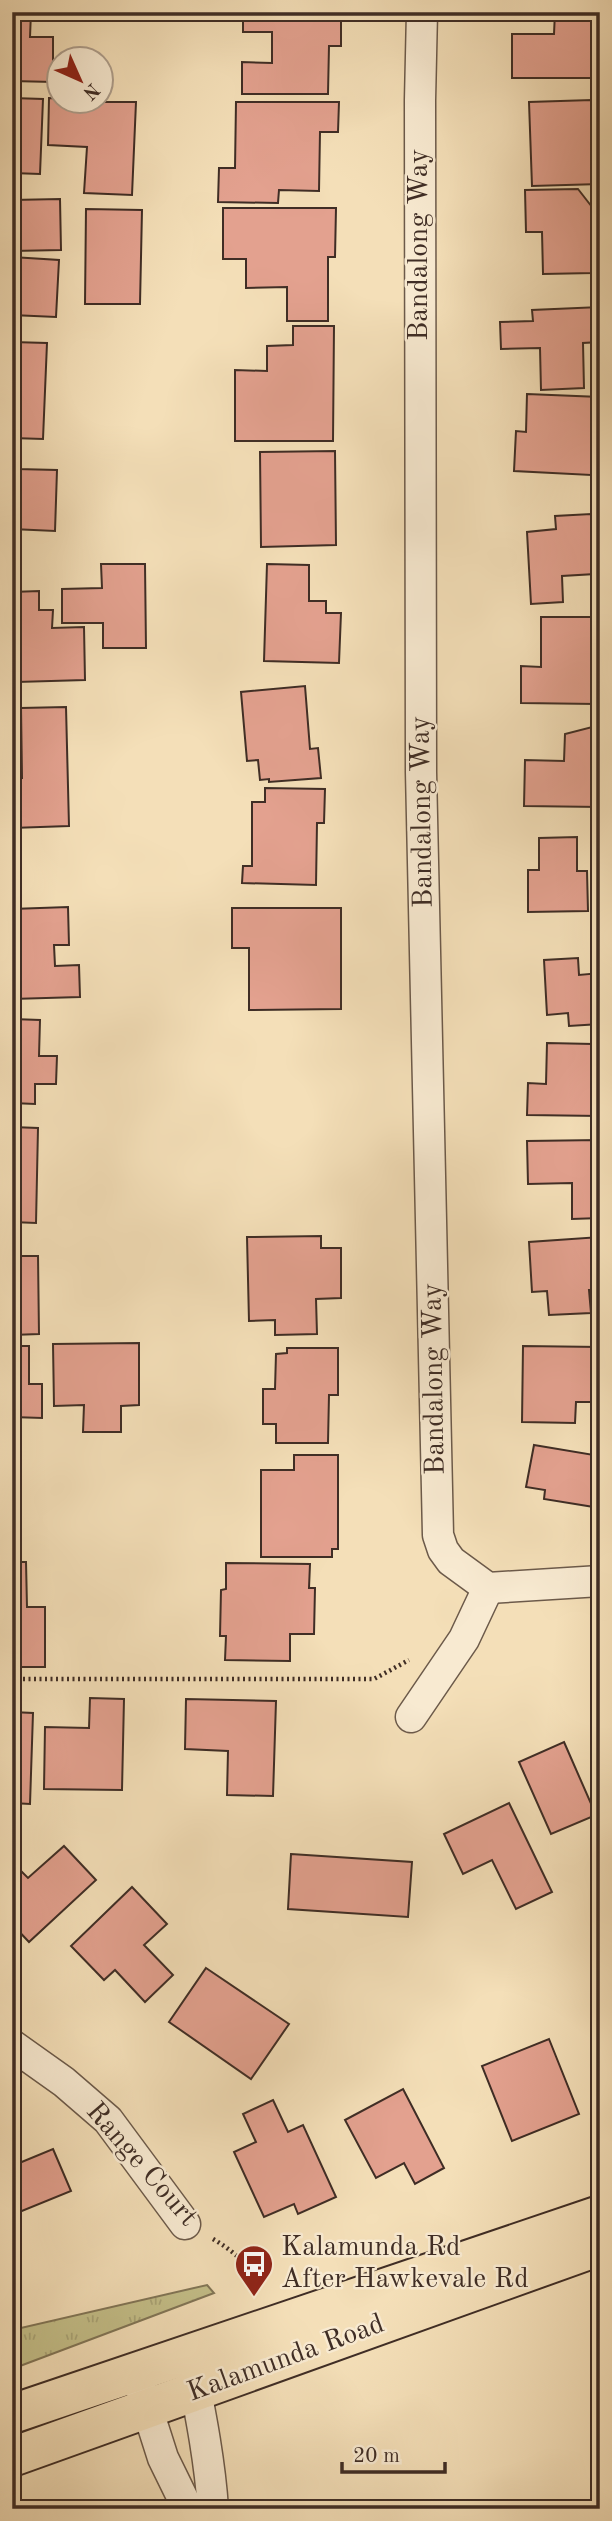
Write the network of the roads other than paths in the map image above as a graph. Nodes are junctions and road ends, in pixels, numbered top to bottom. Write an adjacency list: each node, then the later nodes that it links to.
1 (422, 12): 3 (street, Bandalong Way)
2 (600, 1581): 3 (street)
3 (488, 1588): 4 (street)
4 (411, 1717)
5 (12, 2045): 7 (street, Range Court)
6 (600, 2214): 9 (main road, Kalamunda Road)
7 (185, 2224)
8 (600, 2246): 11 (main road, Kalamunda Road)
9 (188, 2353): 10 (main road, Kalamunda Road); 11 (street)
10 (136, 2371): 12 (street); 13 (main road, Kalamunda Road)
11 (196, 2391): 12 (main road, Kalamunda Road); 16 (street)
12 (148, 2410): 14 (main road, Kalamunda Road); 15 (street)
13 (12, 2414)
14 (12, 2457)
15 (188, 2509)
16 (213, 2509)

